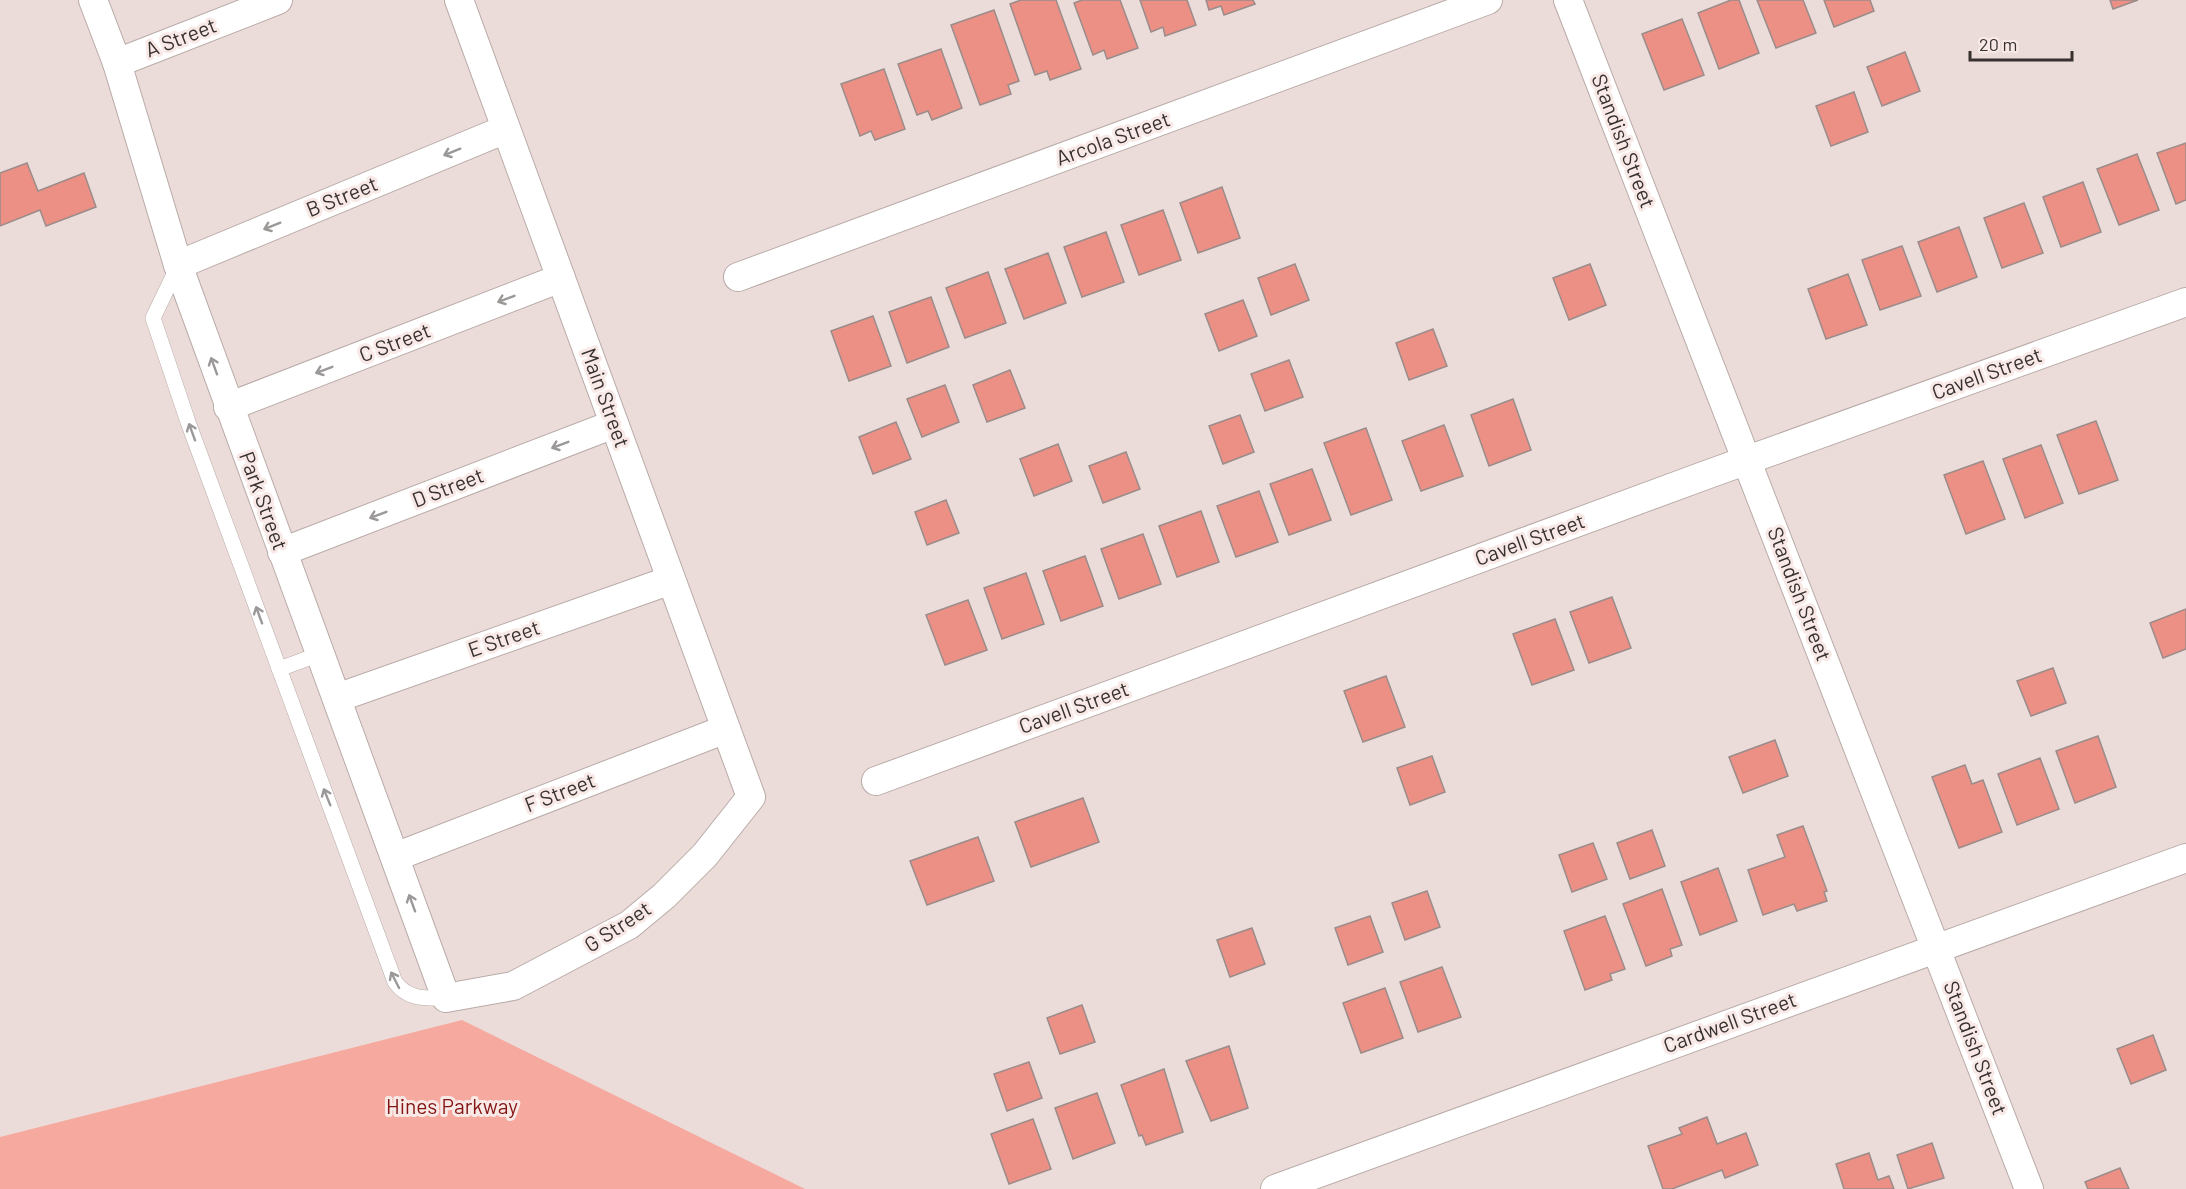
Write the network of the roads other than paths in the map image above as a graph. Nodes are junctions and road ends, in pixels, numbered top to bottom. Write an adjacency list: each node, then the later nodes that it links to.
1 (93, 0): 6 (street, Park Street)
2 (278, 0): 6 (street, A Street)
3 (459, 0): 7 (street, Main Street)
4 (1488, 0): 9 (street, Arcola Street)
5 (1568, 0): 14 (street, Standish Street)
6 (117, 63): 8 (street, Park Street)
7 (507, 129): 8 (street, B Street, one-way to 8); 10 (street, Main Street)
8 (178, 265): 12 (street, Park Street, one-way to 8); 18 (lane, one-way to 8)
9 (738, 277)
10 (561, 278): 12 (street, C Street, one-way to 12); 13 (street, Main Street)
11 (2186, 302): 14 (street, Cavell Street)
12 (228, 407): 15 (street, Park Street)
13 (614, 424): 15 (street, D Street, one-way to 15); 16 (street, Main Street)
14 (1748, 460): 21 (street, Cavell Street); 25 (street, Standish Street)
15 (282, 552): 17 (street, Park Street)
16 (671, 580): 19 (street, E Street); 20 (street, Main Street)
17 (320, 654): 18 (lane); 19 (street, Park Street)
18 (279, 669): 26 (lane, one-way to 18)
19 (337, 698): 23 (street, Park Street)
20 (726, 729): 22 (street, Main Street); 23 (street, F Street)
21 (876, 781)
22 (751, 797): 26 (street, G Street)
23 (395, 857): 26 (street, Park Street, one-way to 23)
24 (2186, 858): 25 (street, Cardwell Street)
25 (1936, 948): 27 (street, Cardwell Street); 28 (street, Standish Street)
26 (446, 998)
27 (1275, 1189)
28 (2029, 1189)

